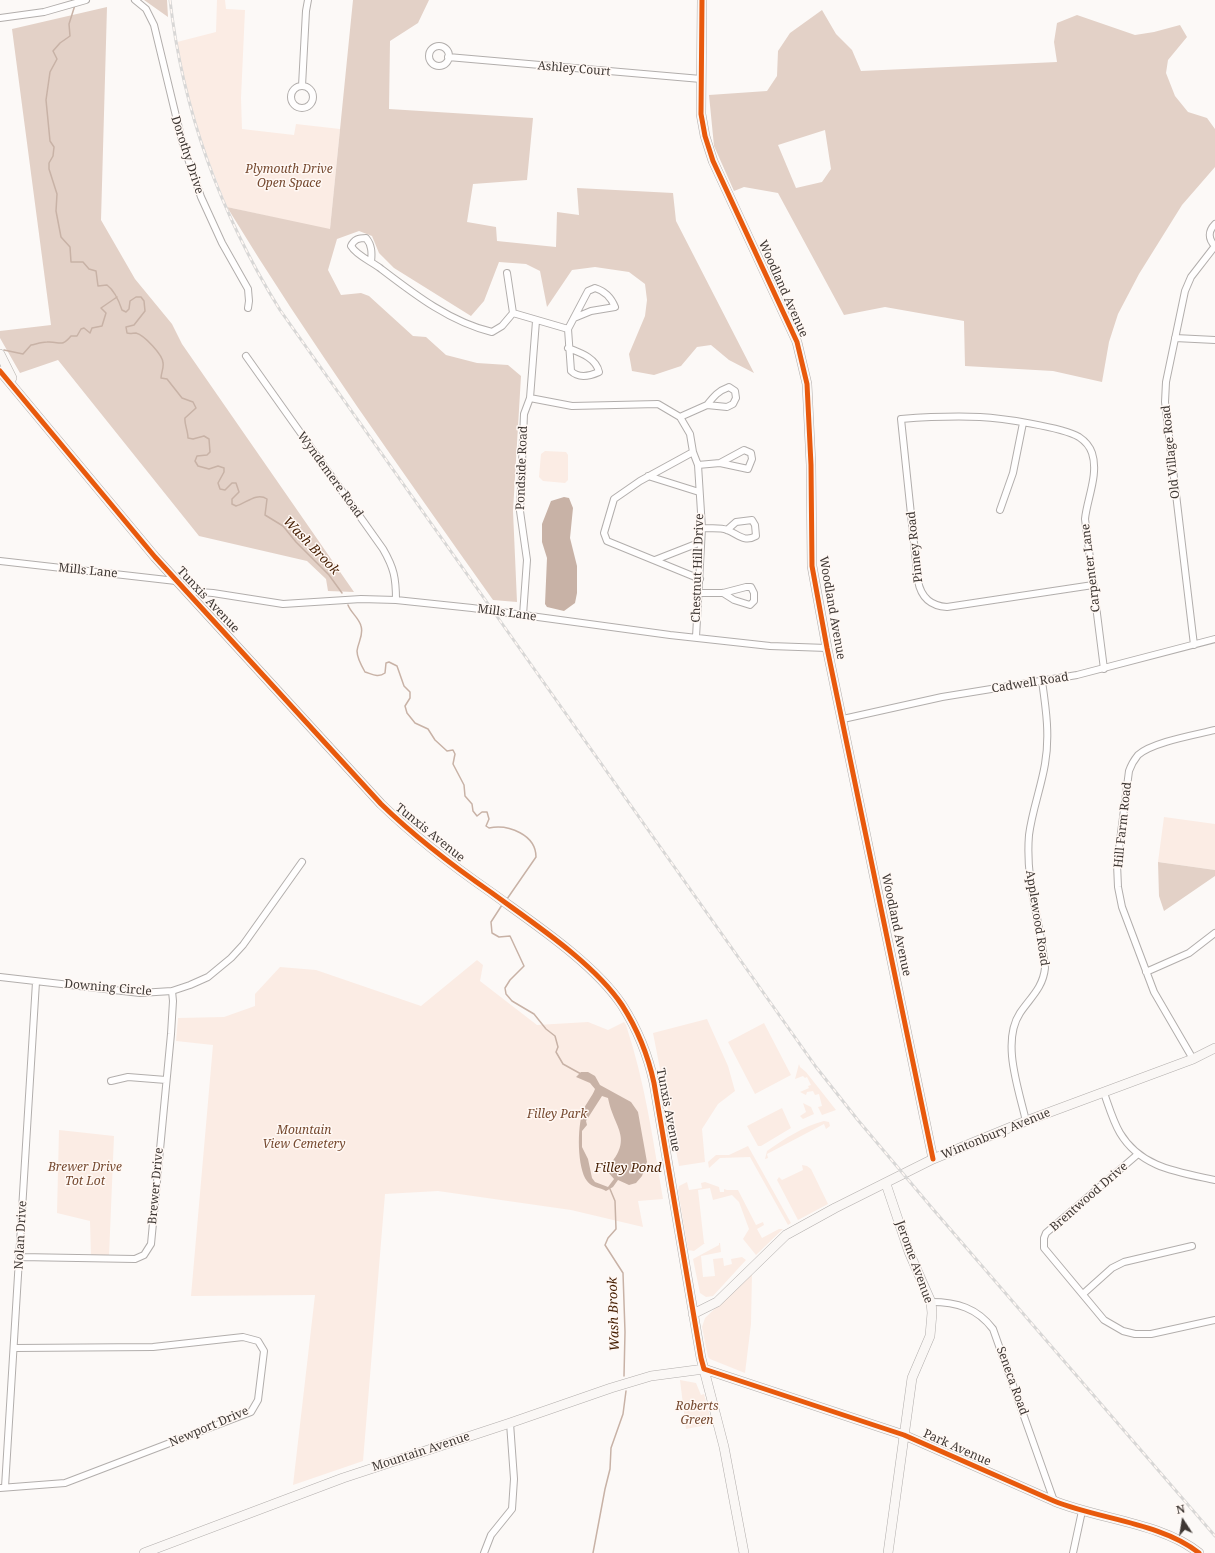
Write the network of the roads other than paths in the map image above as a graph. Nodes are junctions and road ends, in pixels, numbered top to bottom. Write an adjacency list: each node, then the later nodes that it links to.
1 (135, 0): 13 (street, Dorothy Drive)
2 (308, 0): 8 (street)
3 (702, 0): 7 (main road, Woodland Avenue)
4 (83, 1): 5 (street)
5 (2, 19)
6 (448, 57): 7 (street, Ashley Court)
7 (701, 79): 52 (main road, Woodland Avenue)
8 (302, 86)
9 (1215, 224): 10 (street, Old Village Road)
10 (1215, 246): 18 (street, Old Village Road)
11 (371, 262): 14 (street)
12 (507, 273): 14 (street)
13 (248, 308)
14 (513, 313): 16 (street)
15 (574, 318): 15 (street); 17 (street)
16 (536, 321): 17 (street); 24 (street, Pondside Road)
17 (568, 329): 20 (street)
18 (1175, 338): 19 (street); 51 (street, Old Village Road)
19 (1215, 340)
20 (568, 348): 20 (street)
21 (0, 354): 25 (main road)
22 (246, 356): 47 (street, Wyndemere Road)
23 (0, 371): 25 (main road, Tunxis Avenue)
24 (530, 398): 27 (street, Chestnut Hill Drive); 48 (street, Pondside Road)
25 (26, 404): 42 (main road, Tunxis Avenue)
26 (707, 405): 26 (street); 27 (street)
27 (680, 418): 30 (street, Chestnut Hill Drive)
28 (901, 419): 29 (street, Carpenter Lane); 43 (street, Pinney Road)
29 (1023, 423): 35 (street); 43 (street, Carpenter Lane)
30 (693, 452): 32 (street, Chestnut Hill Drive); 33 (street)
31 (720, 463): 31 (street); 32 (street)
32 (698, 465): 34 (street, Chestnut Hill Drive)
33 (648, 476): 34 (street); 39 (street)
34 (699, 492): 36 (street, Chestnut Hill Drive)
35 (1000, 510)
36 (702, 528): 37 (street); 38 (street, Chestnut Hill Drive)
37 (727, 530): 37 (street)
38 (701, 542): 39 (street); 41 (street, Chestnut Hill Drive)
39 (655, 560): 41 (street)
40 (0, 561): 42 (street, Mills Lane)
41 (700, 579): 45 (street, Chestnut Hill Drive)
42 (176, 580): 44 (main road, Tunxis Avenue)
43 (1093, 585): 53 (street, Carpenter Lane)
44 (186, 591): 47 (street, Mills Lane); 77 (main road, Tunxis Avenue)
45 (698, 593): 46 (street); 49 (street, Chestnut Hill Drive)
46 (723, 594): 46 (street)
47 (396, 600): 48 (street, Mills Lane)
48 (523, 615): 49 (street, Mills Lane)
49 (696, 637): 52 (street, Mills Lane)
50 (1215, 639): 51 (street, Cadwell Road)
51 (1194, 644): 53 (street, Cadwell Road)
52 (827, 648): 55 (main road, Woodland Avenue)
53 (1104, 669): 54 (street, Cadwell Road)
54 (1042, 682): 55 (street, Cadwell Road); 68 (street, Applewood Road)
55 (843, 719): 70 (main road, Woodland Avenue)
56 (1215, 730): 59 (street, Hill Farm Road)
57 (302, 862): 62 (street, Downing Circle)
58 (1215, 933): 59 (street)
59 (1146, 972): 64 (street, Hill Farm Road)
60 (0, 977): 61 (street, Downing Circle)
61 (36, 982): 62 (street, Downing Circle); 74 (street, Nolan Drive)
62 (172, 991): 66 (street, Brewer Drive)
63 (1215, 1048): 64 (main road, Wintonbury Avenue)
64 (1193, 1059): 67 (main road, Wintonbury Avenue)
65 (111, 1080): 66 (street)
66 (166, 1080): 74 (street, Brewer Drive)
67 (1104, 1094): 68 (main road, Wintonbury Avenue); 69 (street)
68 (1026, 1121): 70 (main road, Wintonbury Avenue)
69 (1138, 1154): 71 (street); 75 (street, Brentwood Drive)
70 (933, 1159): 72 (main road, Wintonbury Avenue)
71 (1215, 1180)
72 (886, 1184): 76 (main road, Jerome Avenue); 77 (main road, Wintonbury Avenue)
73 (1192, 1246): 75 (street)
74 (20, 1257): 79 (street, Nolan Drive)
75 (1082, 1294): 78 (street, Brentwood Drive)
76 (931, 1302): 82 (main road, Jerome Avenue); 84 (street, Seneca Road)
77 (694, 1314): 80 (main road, Tunxis Avenue)
78 (1215, 1320)
79 (15, 1348): 83 (street, Nolan Drive); 83 (street, Newport Drive)
80 (704, 1369): 81 (main road, Mountain Avenue); 82 (main road, Park Avenue); 88 (main road, Tunxis Avenue)
81 (510, 1423): 86 (main road, Mountain Avenue); 87 (street)
82 (904, 1435): 84 (main road, Park Avenue); 89 (main road, Jerome Avenue)
83 (3, 1488)
84 (1054, 1501): 85 (main road, Park Avenue)
85 (1082, 1511): 90 (street); 91 (main road, Park Avenue)
86 (144, 1553)
87 (484, 1553)
88 (744, 1553)
89 (888, 1553)
90 (1073, 1553)
91 (1199, 1553)

